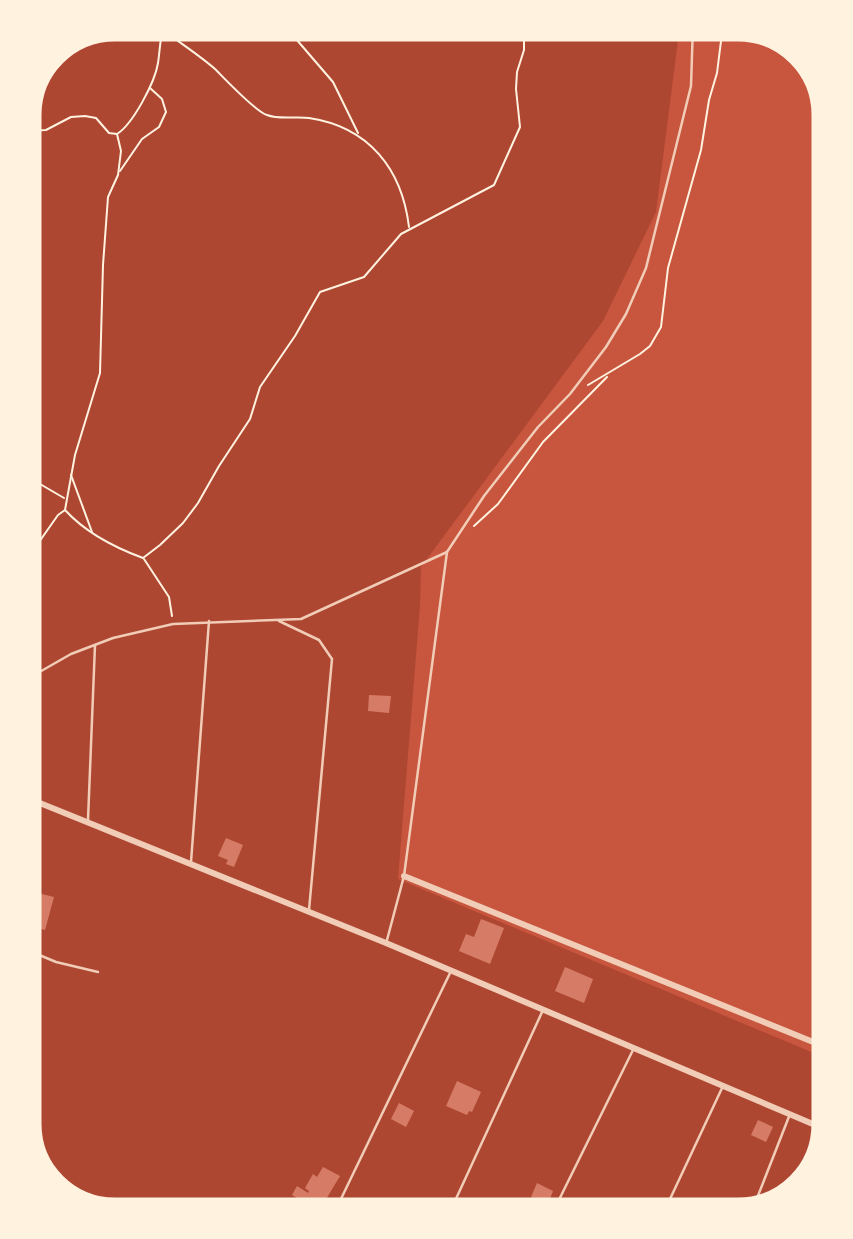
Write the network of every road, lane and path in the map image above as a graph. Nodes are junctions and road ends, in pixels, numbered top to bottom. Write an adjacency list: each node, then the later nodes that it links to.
1 (161, 37): 7 (path)
2 (171, 37): 10 (path)
3 (295, 37): 10 (path)
4 (523, 37): 12 (path)
5 (693, 37): 14 (lane)
6 (722, 37): 13 (path)
7 (149, 87): 9 (path); 11 (path)
8 (37, 130): 9 (path)
9 (117, 134): 11 (path)
10 (358, 134): 12 (path)
11 (118, 175): 15 (path)
12 (410, 228): 23 (path)
13 (610, 373): 14 (path); 20 (path)
14 (570, 394): 20 (lane)
15 (70, 474): 17 (path); 19 (path)
16 (37, 480): 17 (path)
17 (65, 499): 18 (path)
18 (65, 510): 19 (path); 21 (path)
19 (92, 533): 23 (path)
20 (459, 535): 22 (lane)
21 (37, 545)
22 (447, 552): 24 (lane); 32 (lane)
23 (143, 558): 26 (path)
24 (276, 620): 25 (lane); 33 (lane)
25 (209, 621): 26 (lane); 31 (lane)
26 (173, 624): 27 (lane)
27 (96, 645): 28 (lane); 30 (lane)
28 (37, 673)
29 (37, 802): 30 (street)
30 (88, 823): 31 (street)
31 (191, 864): 33 (street)
32 (404, 876): 34 (lane); 39 (street)
33 (309, 912): 34 (street)
34 (386, 943): 36 (street)
35 (37, 954): 37 (lane)
36 (451, 971): 38 (street); 45 (lane)
37 (98, 972)
38 (542, 1010): 40 (street); 46 (lane)
39 (816, 1043)
40 (634, 1048): 41 (street); 47 (lane)
41 (723, 1086): 42 (street); 48 (lane)
42 (790, 1114): 43 (street); 44 (lane)
43 (816, 1125)
44 (756, 1200)
45 (338, 1202)
46 (454, 1202)
47 (558, 1202)
48 (669, 1202)

